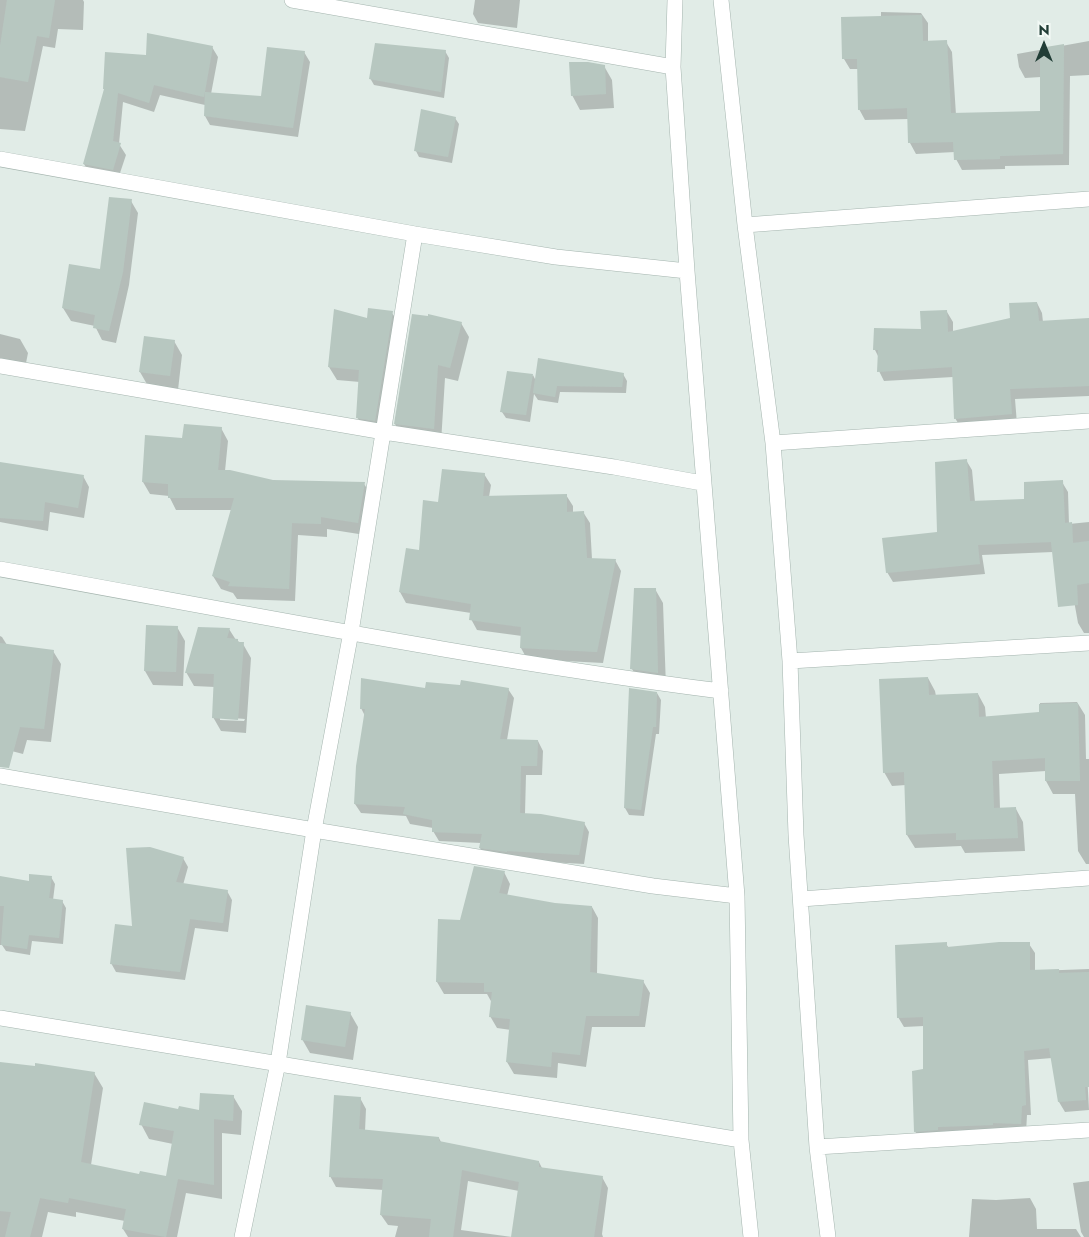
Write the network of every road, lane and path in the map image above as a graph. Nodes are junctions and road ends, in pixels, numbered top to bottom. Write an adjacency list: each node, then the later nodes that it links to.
1 (292, 0): 4 (street)
2 (675, 0): 4 (street)
3 (721, 0): 7 (street)
4 (674, 67): 9 (street)
5 (0, 159): 8 (street)
6 (1089, 199): 7 (street)
7 (745, 225): 13 (street)
8 (415, 234): 9 (street); 12 (street)
9 (687, 271): 14 (street)
10 (0, 366): 12 (street)
11 (1089, 422): 13 (street)
12 (384, 432): 14 (street); 16 (street)
13 (773, 443): 18 (street)
14 (702, 483): 19 (street)
15 (0, 569): 16 (street)
16 (351, 632): 19 (street); 21 (street)
17 (1089, 643): 18 (street)
18 (790, 661): 24 (street)
19 (721, 691): 23 (street)
20 (0, 776): 21 (street)
21 (314, 830): 23 (street); 26 (street)
22 (1089, 878): 24 (street)
23 (737, 896): 28 (street)
24 (802, 899): 29 (street)
25 (0, 1018): 26 (street)
26 (278, 1063): 28 (street); 30 (street)
27 (1089, 1130): 29 (street)
28 (741, 1140): 31 (street)
29 (817, 1147): 32 (street)
30 (242, 1237)
31 (751, 1237)
32 (828, 1237)

